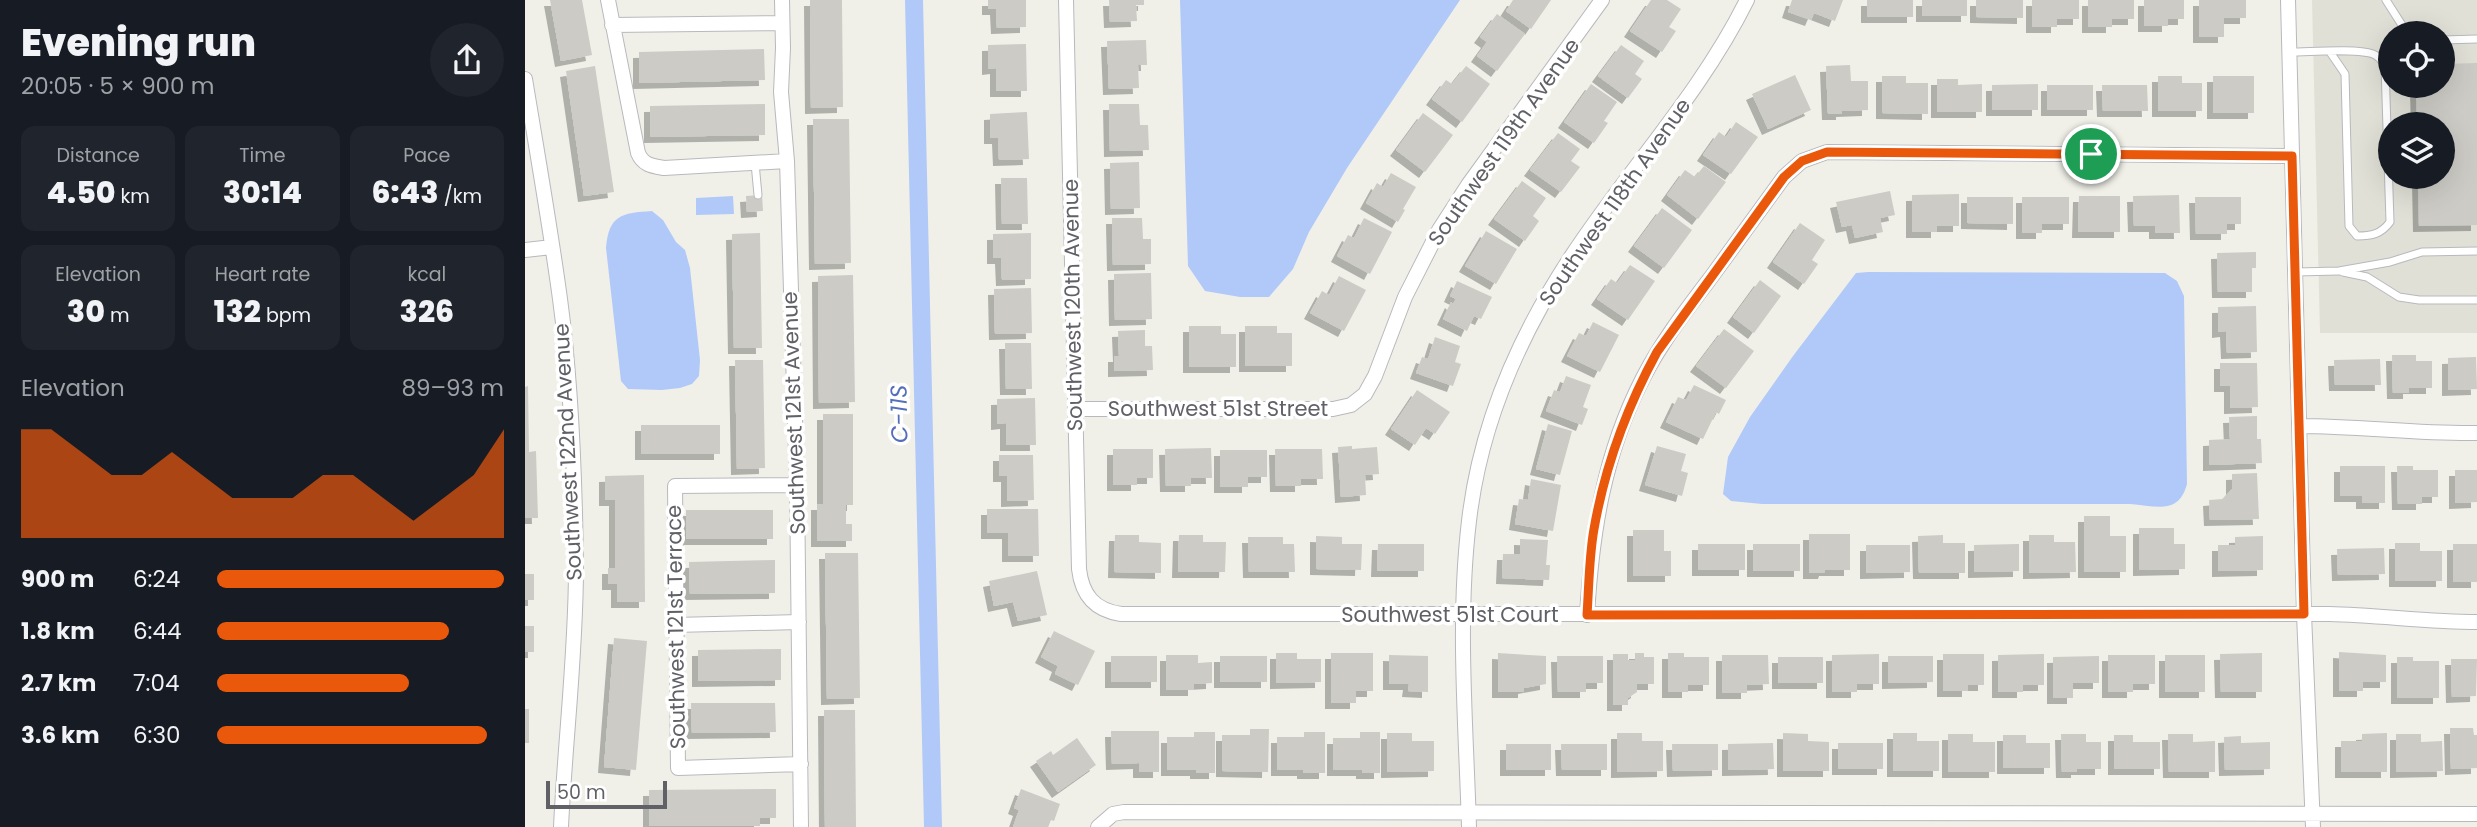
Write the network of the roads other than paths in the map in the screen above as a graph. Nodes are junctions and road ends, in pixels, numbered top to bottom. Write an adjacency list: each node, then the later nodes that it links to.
1 (608, 0): 10 (street)
2 (782, 0): 9 (street, Southwest 121st Avenue)
3 (1066, 0): 27 (street, Southwest 120th Avenue)
4 (1602, 0): 26 (street, Southwest 119th Avenue)
5 (1747, 0): 32 (street, Southwest 118th Avenue)
6 (2288, 0): 13 (street)
7 (2386, 0): 8 (lane)
8 (2399, 21)
9 (782, 23): 10 (street); 17 (street, Southwest 121st Avenue)
10 (612, 25): 18 (street)
11 (2477, 39): 12 (lane)
12 (2455, 40)
13 (2290, 52): 14 (lane); 16 (street)
14 (2330, 52): 14 (lane)
15 (525, 79): 20 (street, Southwest 122nd Avenue)
16 (2292, 156): 24 (street); 34 (street)
17 (787, 161): 18 (street); 30 (street, Southwest 121st Avenue)
18 (755, 163): 19 (lane)
19 (758, 195)
20 (552, 247): 21 (street); 46 (street, Southwest 122nd Avenue)
21 (525, 250)
22 (2477, 251): 23 (lane)
23 (2339, 271): 24 (lane); 25 (lane)
24 (2296, 272): 28 (street)
25 (2477, 300)
26 (1359, 400): 27 (street, Southwest 51st Street)
27 (1076, 409): 31 (street, Southwest 120th Avenue)
28 (2300, 426): 29 (street); 33 (street)
29 (2477, 433)
30 (796, 485): 35 (street, Southwest 121st Avenue); 37 (street, Southwest 121st Terrace)
31 (1096, 605): 32 (street, Southwest 51st Court)
32 (1463, 614): 34 (street, Southwest 51st Court); 41 (street, Southwest 118th Avenue)
33 (2304, 614): 34 (street, Southwest 51st Court); 36 (street, Southwest 51st Court); 43 (street)
34 (1587, 615)
35 (799, 622): 37 (street); 38 (street, Southwest 121st Avenue)
36 (2477, 622)
37 (675, 625): 38 (street, Southwest 121st Terrace)
38 (801, 764): 47 (street, Southwest 121st Avenue)
39 (2477, 814): 43 (street)
40 (1279, 820): 41 (street); 45 (street)
41 (1468, 820): 44 (street)
42 (2118, 820): 43 (street); 44 (street)
43 (2313, 820)
44 (1927, 821)
45 (1099, 826)
46 (561, 827)
47 (801, 827)

